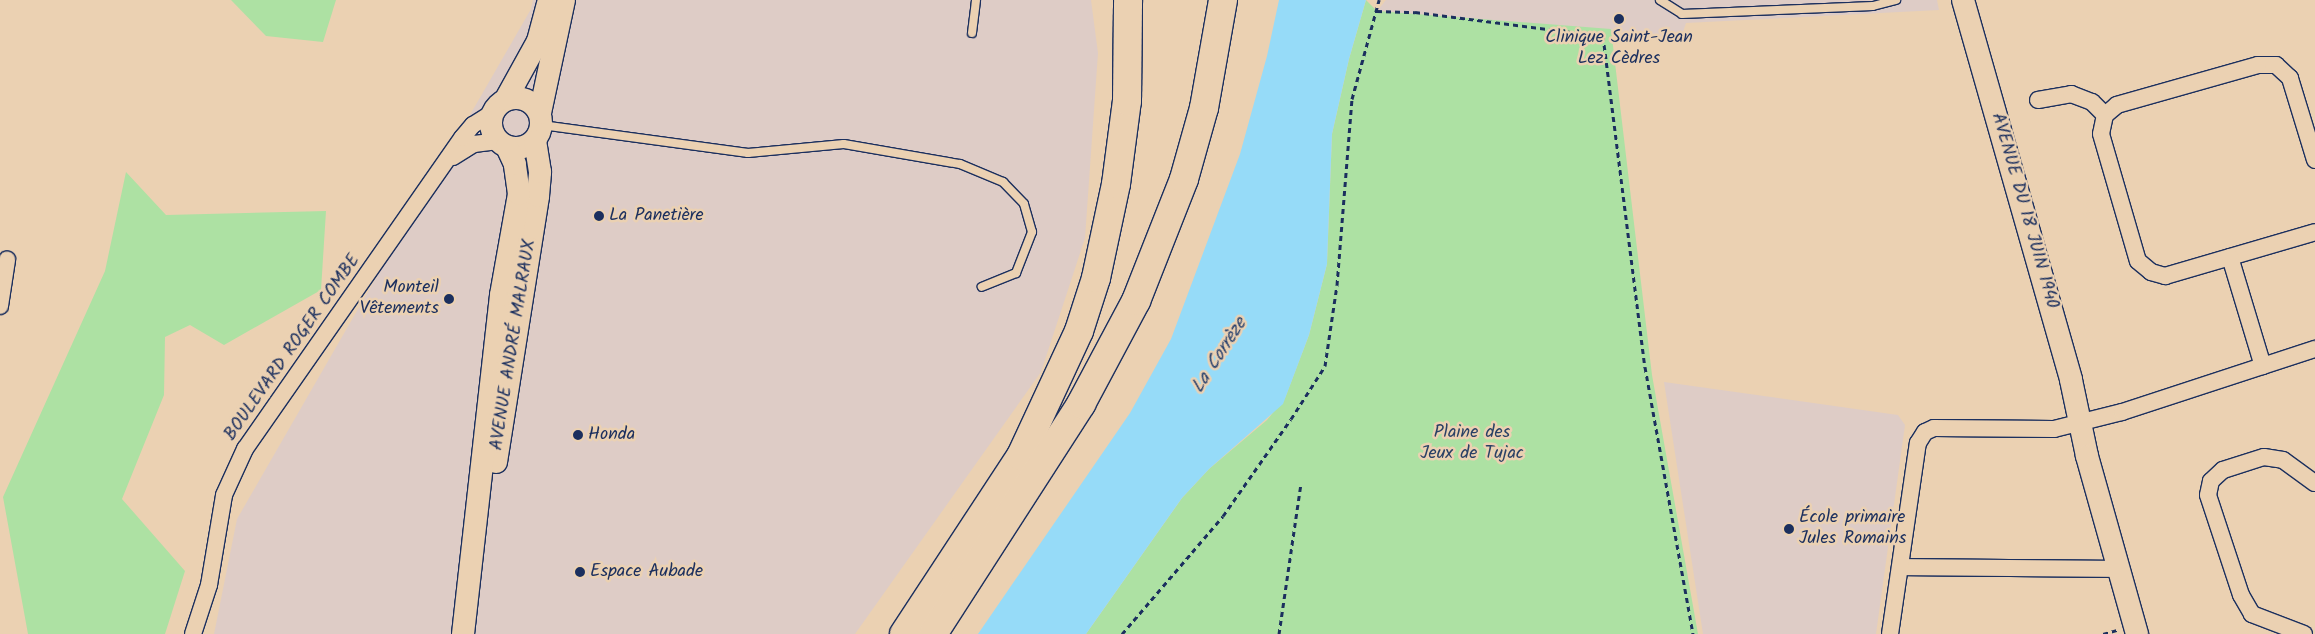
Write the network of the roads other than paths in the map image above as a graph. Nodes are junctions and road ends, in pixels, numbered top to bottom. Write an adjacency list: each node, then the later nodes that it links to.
1 (549, 0): 11 (street)
2 (564, 0): 13 (street)
3 (976, 0): 9 (lane)
4 (1128, 0): 31 (highway)
5 (1223, 0): 32 (highway)
6 (1660, 0): 7 (lane)
7 (1896, 0)
8 (1963, 0): 24 (street, AVENUE DU 18 JUIN 1940)
9 (972, 33)
10 (2038, 100): 12 (street)
11 (499, 106): 13 (street); 14 (street); 15 (street, BOULEVARD ROGER COMBE)
12 (2106, 115): 16 (street); 18 (street)
13 (539, 125): 14 (street); 20 (lane); 26 (street, AVENUE ANDRÉ MALRAUX)
14 (502, 144): 15 (street, BOULEVARD ROGER COMBE); 26 (street, AVENUE ANDRÉ MALRAUX)
15 (449, 159): 29 (street, BOULEVARD ROGER COMBE)
16 (2315, 160)
17 (2315, 232): 18 (street)
18 (2230, 257): 23 (street)
19 (7, 260): 21 (street)
20 (982, 287)
21 (0, 306)
22 (2315, 349): 23 (street)
23 (2262, 366): 24 (street)
24 (2082, 422): 27 (street); 28 (street, AVENUE DU 18 JUIN 1940); 35 (street, AVENUE DU 18 JUIN 1940)
25 (2315, 483): 36 (street)
26 (475, 548): 30 (street, AVENUE ANDRÉ MALRAUX)
27 (1901, 567): 28 (street); 33 (street)
28 (2118, 569): 34 (street, AVENUE DU 18 JUIN 1940)
29 (193, 634)
30 (463, 634)
31 (904, 634)
32 (933, 634)
33 (1890, 634)
34 (2137, 634)
35 (2150, 634)
36 (2304, 634)

